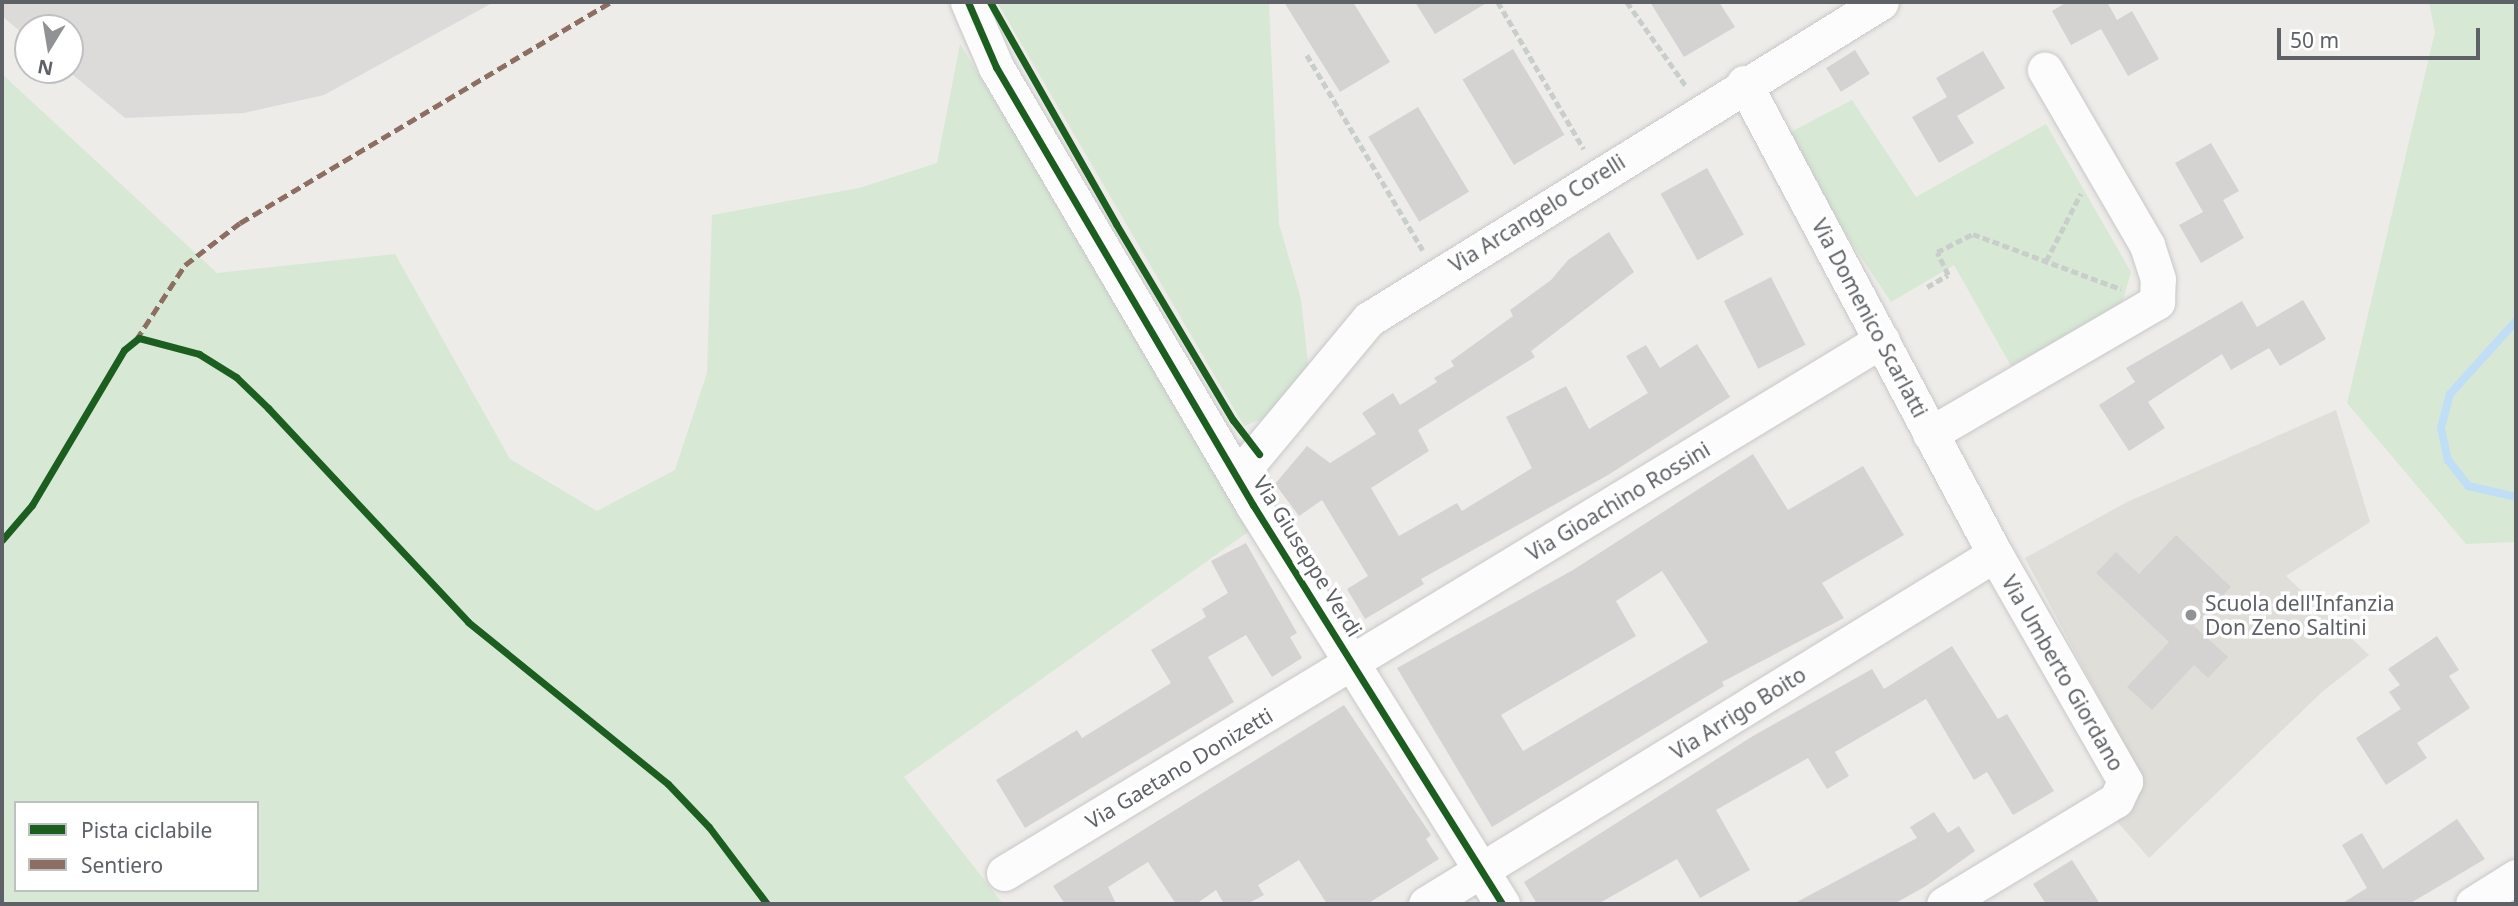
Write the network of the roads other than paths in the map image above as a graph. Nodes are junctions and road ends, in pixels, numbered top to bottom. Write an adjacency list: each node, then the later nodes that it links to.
1 (968, 2): 7 (street, Via Giuseppe Verdi)
2 (1881, 2): 4 (street, Via Arcangelo Corelli)
3 (2045, 70): 6 (street)
4 (1744, 83): 5 (street, Via Domenico Scarlatti); 7 (street, Via Arcangelo Corelli)
5 (1882, 340): 6 (street, Via Domenico Scarlatti); 9 (street, Via Gioachino Rossini)
6 (1930, 433): 8 (street, Via Domenico Scarlatti)
7 (1237, 476): 9 (street, Via Giuseppe Verdi)
8 (1994, 554): 10 (street, Via Arrigo Boito); 15 (street, Via Umberto Giordano)
9 (1354, 662): 10 (street, Via Giuseppe Verdi); 11 (street, Via Gaetano Donizetti)
10 (1482, 872): 13 (street, Via Arrigo Boito); 14 (street, Via Giuseppe Verdi)
11 (1004, 873)
12 (2516, 877): 16 (street)
13 (1426, 904)
14 (1502, 904)
15 (1944, 904)
16 (2473, 904)

